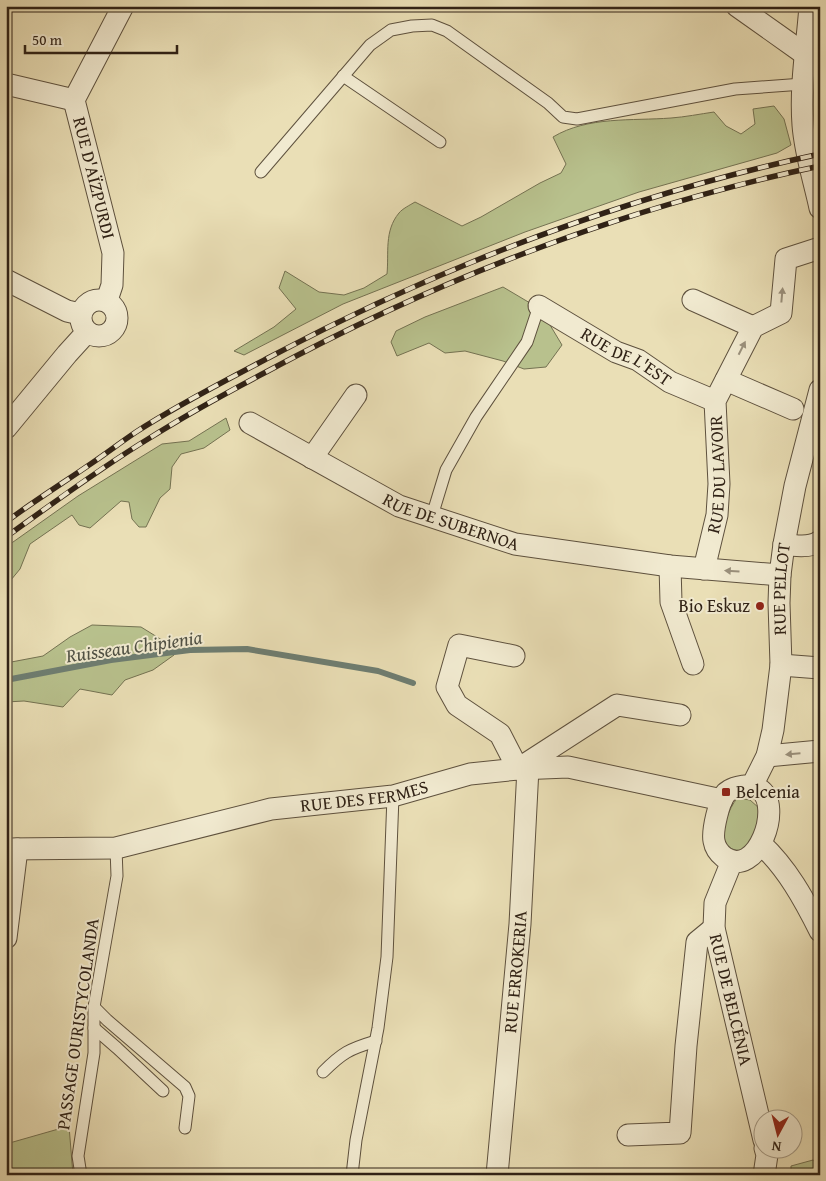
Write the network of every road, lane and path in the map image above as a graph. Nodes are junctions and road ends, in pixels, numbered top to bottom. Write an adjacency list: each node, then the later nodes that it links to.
1 (123, 6): 8 (street, RUE D'AÏZPURDI)
2 (737, 6): 4 (street)
3 (810, 6): 4 (street)
4 (806, 55): 7 (street)
5 (343, 76): 7 (lane); 9 (lane); 10 (lane)
6 (6, 84): 8 (street)
7 (803, 84): 11 (street)
8 (74, 100): 14 (street, RUE D'AÏZPURDI)
9 (440, 142)
10 (261, 172)
11 (819, 206)
12 (820, 248): 18 (street, one-way to 12)
13 (6, 280): 17 (street)
14 (107, 300): 17 (street); 17 (street)
15 (693, 300): 18 (street)
16 (539, 306): 22 (street, RUE DE L'EST); 28 (lane)
17 (84, 323): 26 (street)
18 (753, 327): 19 (street, RUE DU LAVOIR, one-way to 18)
19 (726, 380): 22 (street, RUE DU LAVOIR); 23 (street)
20 (820, 390): 24 (street, RUE PELLOT)
21 (356, 395): 27 (street)
22 (715, 401): 32 (street, RUE DU LAVOIR)
23 (793, 409)
24 (817, 417): 30 (street, RUE PELLOT)
25 (250, 423): 27 (street, RUE DE SUBERNOA)
26 (6, 428)
27 (312, 458): 28 (street, RUE DE SUBERNOA)
28 (432, 516): 31 (street, RUE DE SUBERNOA)
29 (820, 541): 30 (street)
30 (784, 544): 33 (street, RUE PELLOT)
31 (670, 566): 32 (street, RUE DE SUBERNOA); 35 (street)
32 (704, 569): 33 (street, RUE DE SUBERNOA, one-way to 32)
33 (780, 575): 36 (street, RUE PELLOT)
34 (514, 656): 41 (street)
35 (694, 664)
36 (781, 665): 37 (street); 40 (street, RUE PELLOT)
37 (820, 668)
38 (680, 715): 41 (street)
39 (820, 751): 40 (street, one-way to 40)
40 (767, 756): 42 (street, RUE PELLOT)
41 (523, 768): 43 (street, RUE DES FERMES); 44 (street, RUE DES FERMES); 63 (street, RUE ERROKERIA)
42 (752, 786): 44 (street); 45 (street)
43 (393, 796): 46 (street, RUE DES FERMES); 54 (lane)
44 (722, 800): 48 (street)
45 (761, 844): 48 (street); 50 (street)
46 (116, 848): 47 (street, RUE DES FERMES); 52 (lane, PASSAGE OURISTYCOLANDA)
47 (12, 849): 51 (street)
48 (732, 861): 49 (street, RUE DE BELCÉNIA)
49 (714, 928): 57 (street, RUE DE BELCÉNIA); 59 (street)
50 (820, 931)
51 (6, 938)
52 (94, 1007): 53 (lane, PASSAGE OURISTYCOLANDA); 58 (lane)
53 (94, 1028): 56 (lane); 61 (lane, PASSAGE OURISTYCOLANDA)
54 (376, 1042): 55 (lane); 62 (lane)
55 (323, 1072)
56 (163, 1091)
57 (756, 1108)
58 (185, 1128)
59 (628, 1136)
60 (767, 1158): 64 (street)
61 (81, 1175)
62 (352, 1175)
63 (497, 1175)
64 (764, 1175)

